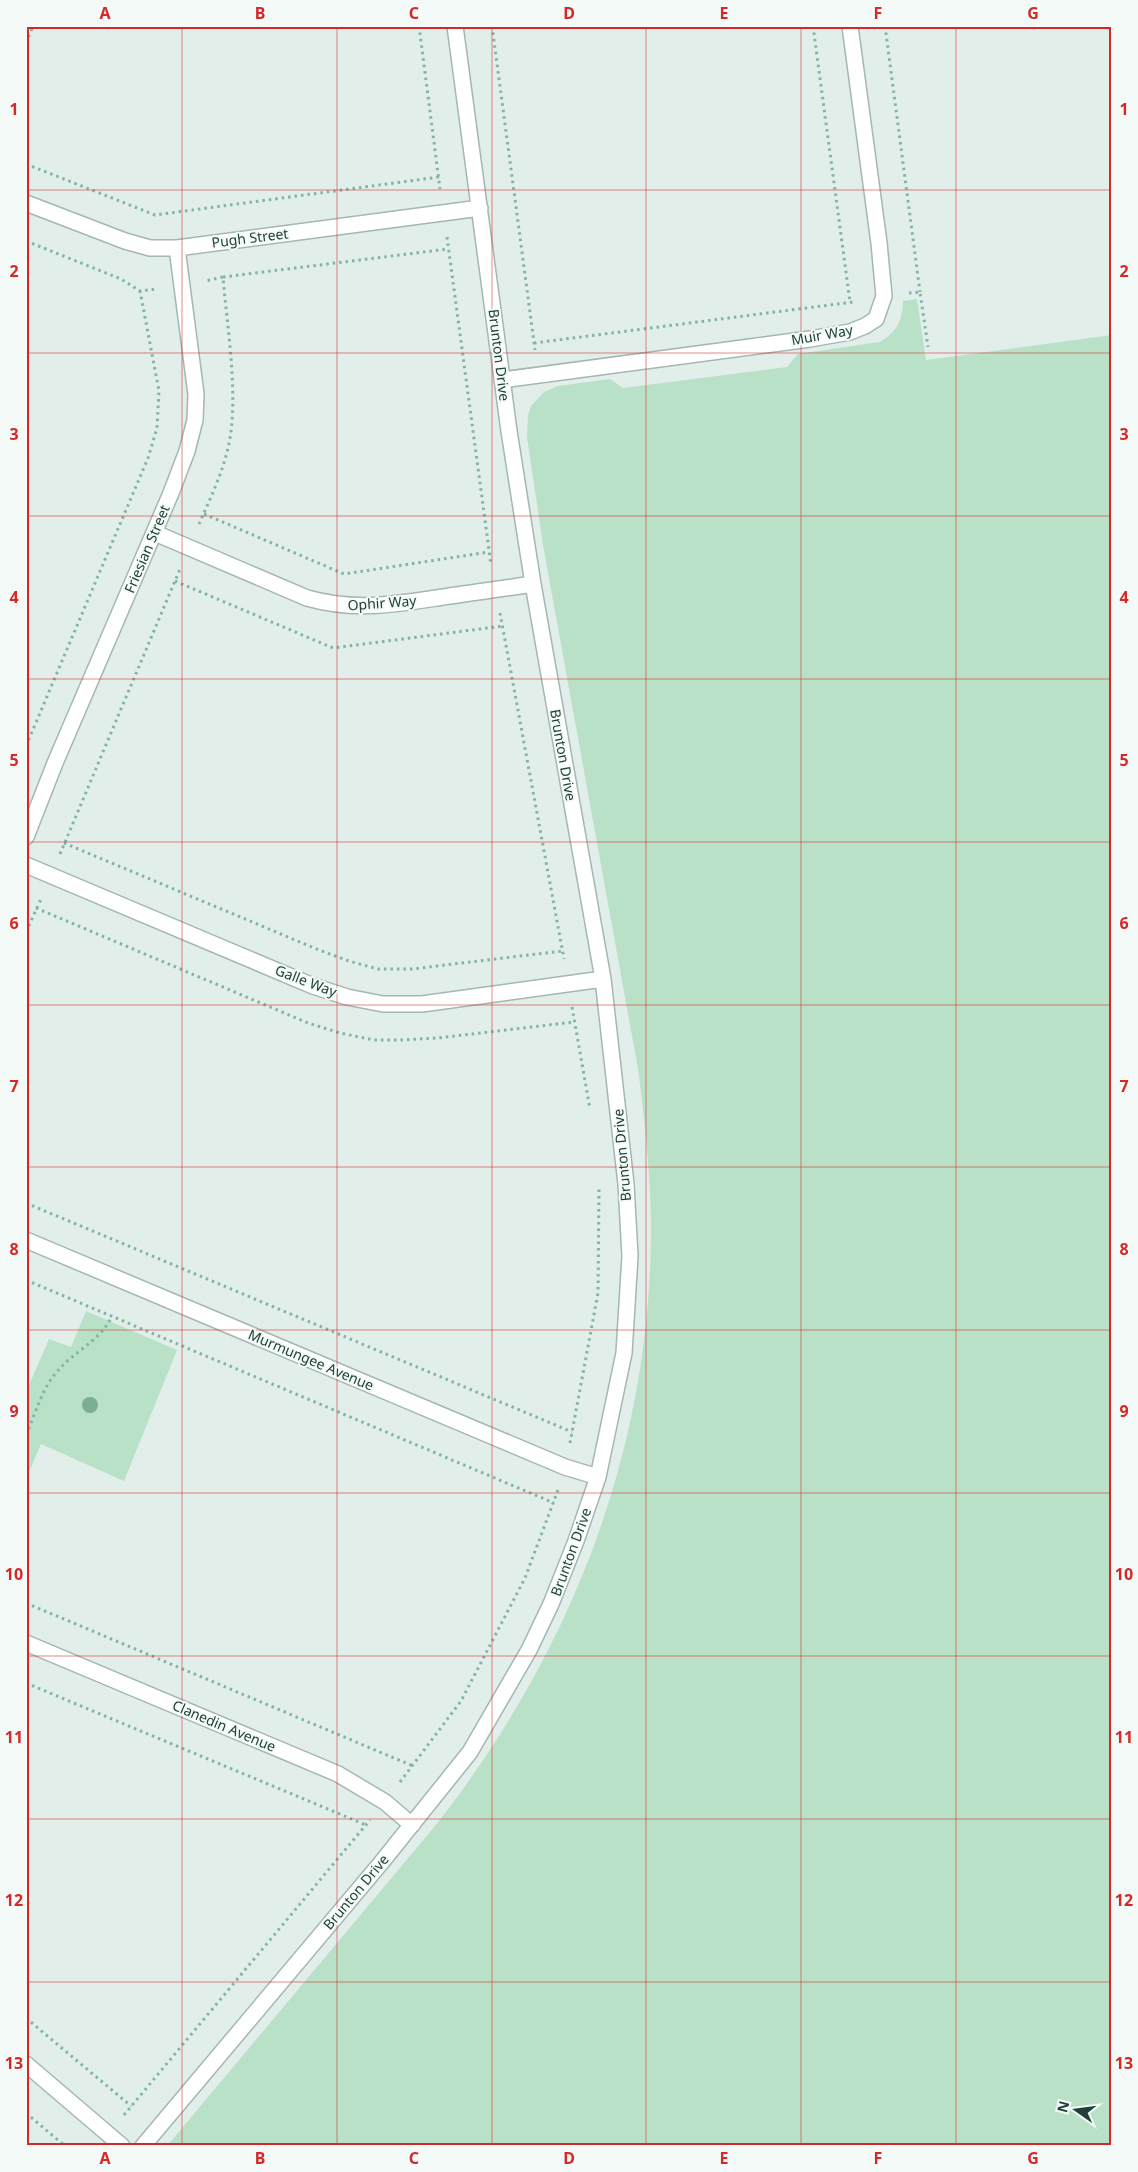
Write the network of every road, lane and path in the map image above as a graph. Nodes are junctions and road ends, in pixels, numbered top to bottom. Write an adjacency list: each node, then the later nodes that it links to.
1 (33, 26): 8 (path)
2 (419, 26): 10 (path)
3 (455, 26): 12 (street, Brunton Drive)
4 (492, 26): 21 (path)
5 (813, 26): 20 (path)
6 (850, 26): 19 (street, Muir Way)
7 (885, 26): 18 (path)
8 (26, 43)
9 (26, 164): 10 (path)
10 (439, 177): 13 (path)
11 (26, 203): 14 (street, Pugh Street)
12 (480, 208): 13 (street, Pugh Street); 24 (street, Brunton Drive)
13 (443, 214): 14 (street, Pugh Street); 15 (path)
14 (178, 248): 26 (street, Friesian Street)
15 (448, 249): 16 (path); 27 (path)
16 (223, 278)
17 (140, 291): 30 (path)
18 (920, 292): 19 (path); 22 (path)
19 (884, 296): 20 (path); 23 (street, Muir Way)
20 (850, 302): 21 (path)
21 (534, 343): 23 (path)
22 (928, 347)
23 (538, 375): 24 (street, Muir Way)
24 (502, 380): 28 (street, Brunton Drive)
25 (203, 514): 27 (path)
26 (155, 533): 29 (street, Ophir Way); 31 (street, Friesian Street)
27 (489, 552): 29 (path)
28 (533, 584): 29 (street, Ophir Way); 35 (street, Brunton Drive)
29 (494, 590): 34 (path)
30 (26, 746)
31 (26, 836)
32 (64, 843): 34 (path)
33 (26, 865): 36 (street, Galle Way)
34 (562, 951): 36 (path)
35 (604, 979): 36 (street, Galle Way); 46 (street, Brunton Drive)
36 (569, 984): 37 (path)
37 (590, 1110)
38 (599, 1188): 43 (path)
39 (26, 1203): 43 (path)
40 (26, 1240): 45 (street, Murmungee Avenue)
41 (26, 1280): 42 (path)
42 (112, 1316): 44 (path); 47 (path)
43 (572, 1432): 45 (path)
44 (26, 1435)
45 (565, 1467): 46 (street, Murmungee Avenue); 47 (path)
46 (598, 1477): 54 (street, Brunton Drive)
47 (554, 1503): 51 (path)
48 (26, 1603): 51 (path)
49 (26, 1643): 52 (street, Clanedin Avenue)
50 (26, 1682): 53 (path)
51 (413, 1766): 52 (path)
52 (385, 1802): 53 (path); 54 (street, Clanedin Avenue)
53 (366, 1825): 57 (path)
54 (412, 1825): 62 (street, Brunton Drive)
55 (26, 2018): 57 (path)
56 (26, 2064): 59 (street)
57 (131, 2106): 59 (path)
58 (26, 2113): 60 (path)
59 (108, 2134): 61 (street)
60 (65, 2146)
61 (122, 2146)
62 (143, 2146)

